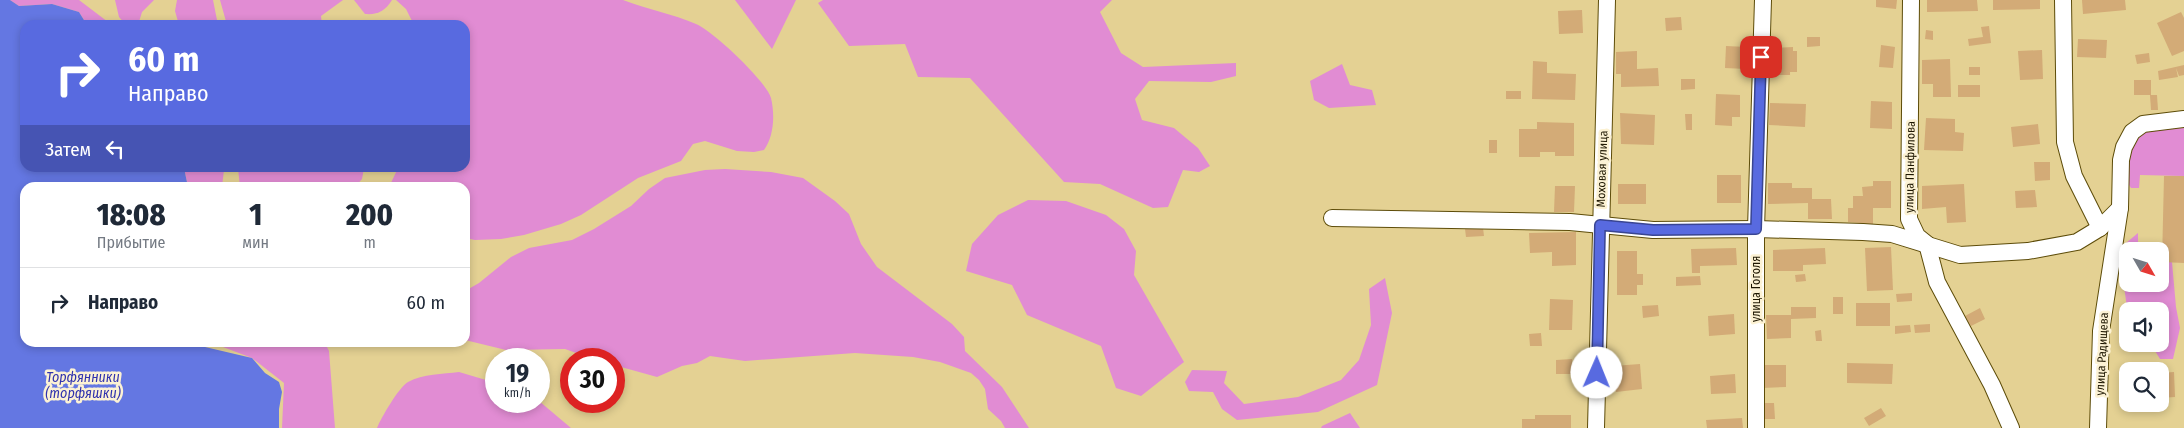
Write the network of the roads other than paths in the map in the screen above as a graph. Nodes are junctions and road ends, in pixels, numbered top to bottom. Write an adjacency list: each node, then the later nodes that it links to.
1 (1606, 0): 8 (street, Моховая улица)
2 (1763, 0): 10 (street, улица Гоголя)
3 (1911, 0): 11 (street, улица Панфилова)
4 (2063, 0): 9 (street)
5 (2184, 119): 6 (street, улица Радищева)
6 (2120, 208): 9 (street); 15 (street, улица Радищева)
7 (1332, 218): 8 (street)
8 (1600, 225): 10 (street); 12 (street, Моховая улица)
9 (2100, 228): 11 (street)
10 (1756, 229): 11 (street); 13 (street, улица Гоголя)
11 (1927, 244): 14 (street, улица Панфилова)
12 (1596, 428)
13 (1756, 428)
14 (2010, 428)
15 (2098, 428)

